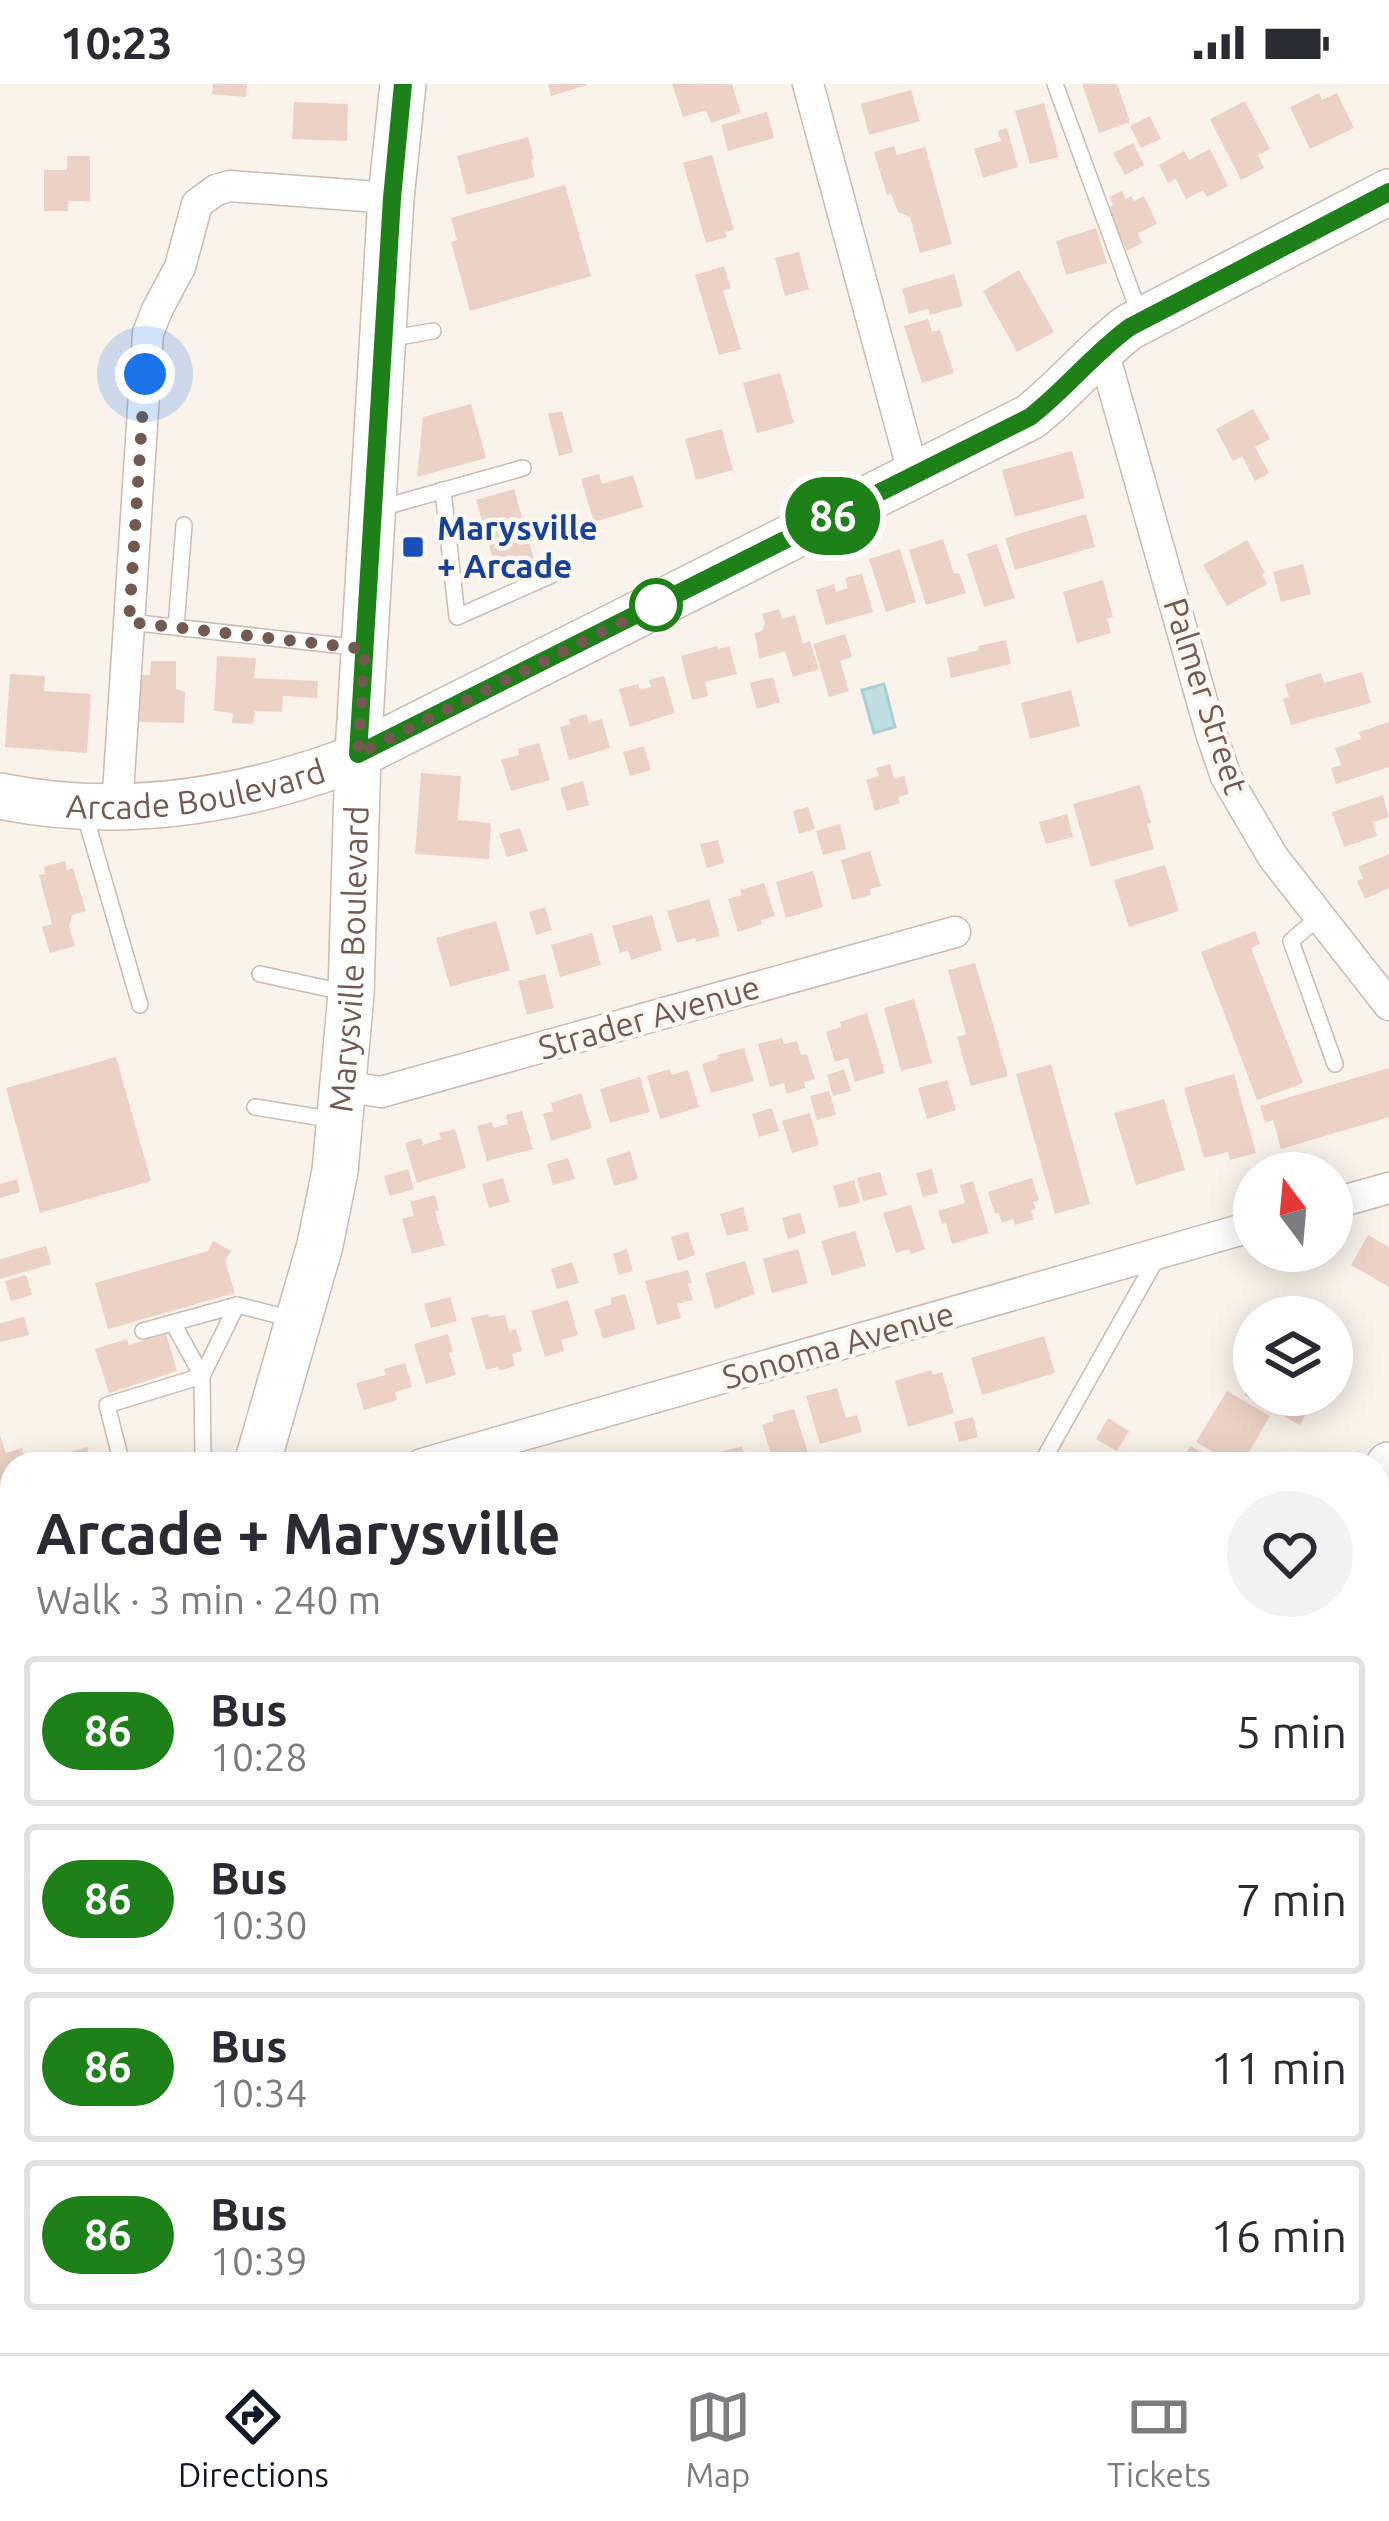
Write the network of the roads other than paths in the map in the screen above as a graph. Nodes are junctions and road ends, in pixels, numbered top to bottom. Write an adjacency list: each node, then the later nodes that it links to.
1 (403, 84): 5 (street, Marysville Boulevard)
2 (808, 84): 11 (street)
3 (1055, 84): 6 (lane)
4 (1389, 192): 6 (street, Arcade Boulevard)
5 (392, 198): 8 (street, Marysville Boulevard); 16 (street)
6 (1142, 321): 9 (street, Arcade Boulevard)
7 (434, 331): 8 (lane)
8 (384, 339): 13 (street, Marysville Boulevard)
9 (1102, 347): 11 (street, Arcade Boulevard); 22 (street, Palmer Street)
10 (524, 468): 12 (lane)
11 (914, 476): 19 (street, Arcade Boulevard)
12 (443, 490): 13 (lane); 15 (lane)
13 (375, 510): 18 (street, Marysville Boulevard)
14 (184, 525): 17 (lane)
15 (553, 575)
16 (129, 622): 17 (lane); 21 (street)
17 (176, 627): 18 (lane)
18 (365, 649): 19 (street, Marysville Boulevard)
19 (358, 754): 21 (street, Arcade Boulevard); 25 (street, Marysville Boulevard)
20 (0, 796): 21 (street, Arcade Boulevard)
21 (100, 807): 26 (lane)
22 (1319, 916): 27 (street, Palmer Street); 28 (lane)
23 (956, 932): 29 (street, Strader Avenue)
24 (260, 974): 25 (lane)
25 (351, 994): 29 (street, Marysville Boulevard)
26 (140, 1005)
27 (1389, 1005)
28 (1335, 1064)
29 (341, 1103): 30 (lane); 36 (street, Marysville Boulevard)
30 (255, 1107)
31 (1389, 1188): 32 (street)
32 (1353, 1198)
33 (1233, 1232): 34 (street, Sonoma Avenue)
34 (1159, 1253): 43 (street, Sonoma Avenue); 44 (lane)
35 (237, 1305): 36 (lane); 37 (lane); 39 (lane)
36 (299, 1320): 42 (street, Marysville Boulevard)
37 (173, 1323): 38 (lane); 39 (lane)
38 (143, 1331)
39 (202, 1376): 40 (lane); 41 (lane)
40 (119, 1452)
41 (199, 1452)
42 (260, 1452)
43 (464, 1452)
44 (1049, 1452)

